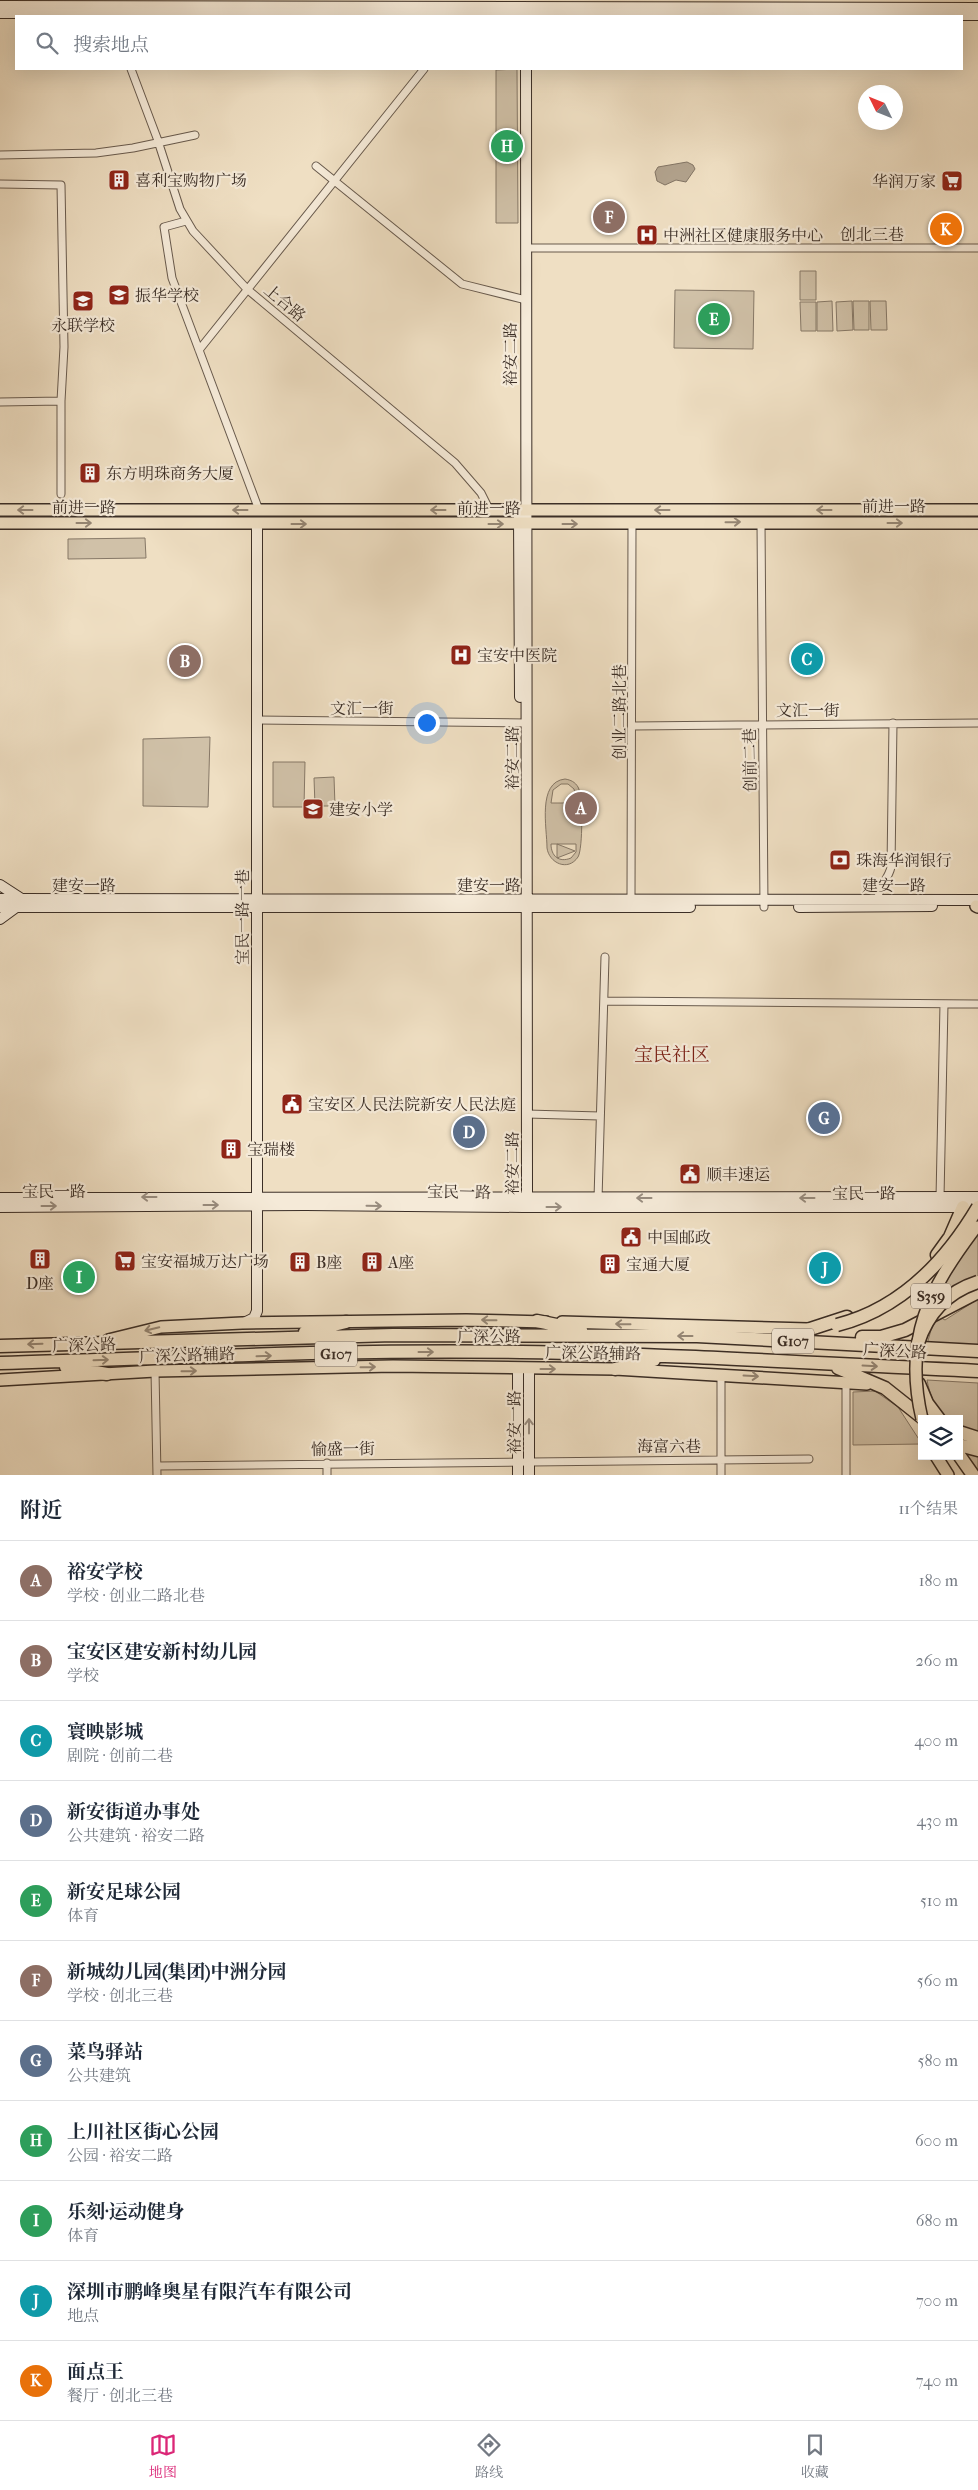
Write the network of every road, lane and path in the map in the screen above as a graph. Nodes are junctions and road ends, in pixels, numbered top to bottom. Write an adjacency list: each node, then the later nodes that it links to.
1 (0, 6): 5 (main road)
2 (686, 7): 3 (main road); 5 (main road)
3 (812, 7): 4 (main road); 10 (main road)
4 (978, 8)
5 (523, 9): 9 (main road)
6 (0, 13): 7 (main road)
7 (101, 15): 8 (main road)
8 (116, 15): 9 (main road)
9 (395, 15)
10 (978, 15)
11 (131, 70): 16 (street, 上合路)
12 (423, 70): 19 (street)
13 (520, 70): 25 (main road, 裕安二路)
14 (526, 70): 22 (main road, 裕安二路)
15 (195, 135): 16 (street)
16 (159, 143): 17 (street); 21 (street, 上合路)
17 (0, 155)
18 (316, 166): 19 (street)
19 (334, 181): 24 (street); 25 (street)
20 (0, 184): 28 (street)
21 (186, 221): 24 (street, 上合路); 26 (street)
22 (526, 248): 23 (street, 创北三巷); 25 (main road, 裕安二路)
23 (978, 248)
24 (247, 289): 26 (street); 32 (street, 上合路)
25 (522, 300): 35 (main road, 裕安二路)
26 (199, 350): 31 (street)
27 (0, 402): 28 (street)
28 (61, 402): 29 (street)
29 (62, 494)
30 (0, 510): 31 (main road, 前进一路, one-way to 30)
31 (259, 510): 32 (main road, 前进一路, one-way to 31)
32 (490, 510): 35 (main road, 前进一路)
33 (619, 510): 34 (main road, 前进一路, one-way to 33); 35 (main road, 前进一路); 42 (main road)
34 (978, 510)
35 (522, 511): 41 (main road, 裕安二路)
36 (761, 522): 38 (main road, 前进一路, one-way to 36); 39 (main road, 前进一路, one-way to 39); 45 (street, 创前二巷)
37 (0, 523): 40 (main road, 前进一路, one-way to 40)
38 (632, 523): 42 (main road, 前进一路); 48 (street, 创业二路北巷)
39 (978, 523)
40 (258, 524): 41 (main road, 前进一路, one-way to 41); 43 (main road, 宝民一路一巷)
41 (524, 524): 42 (main road, 前进一路, one-way to 42); 44 (main road, 裕安二路)
42 (619, 524)
43 (257, 720): 44 (street, 文汇一街); 54 (main road, 宝民一路一巷)
44 (524, 722): 56 (main road, 裕安二路)
45 (763, 723): 46 (street, 文汇一街); 48 (street, 文汇一街); 55 (street, 创前二巷)
46 (893, 723): 47 (street, 文汇一街); 50 (street)
47 (978, 723)
48 (633, 726): 52 (street, 创业二路北巷)
49 (0, 885): 53 (main road)
50 (878, 899): 55 (main road, 建安一路); 57 (main road, 建安一路)
51 (0, 900): 53 (main road, 建安一路)
52 (631, 900): 55 (main road, 建安一路); 56 (main road, 建安一路)
53 (20, 903): 54 (main road, 建安一路); 58 (main road, 建安一路); 59 (main road)
54 (257, 903): 56 (main road, 建安一路); 70 (main road, 宝民一路一巷)
55 (765, 903): 56 (main road, 建安一路); 57 (main road, 建安一路)
56 (524, 904): 64 (main road, 裕安二路); 71 (main road, 裕安二路)
57 (977, 905)
58 (0, 907)
59 (0, 919)
60 (605, 957): 61 (street)
61 (604, 1001): 62 (street); 65 (street)
62 (944, 1004): 63 (street); 69 (street)
63 (978, 1004)
64 (527, 1114): 65 (street); 71 (main road, 裕安二路)
65 (600, 1116): 68 (street)
66 (978, 1197): 69 (main road, 宝民一路)
67 (0, 1198): 70 (main road, 宝民一路, one-way to 67)
68 (598, 1198): 69 (main road, 宝民一路, one-way to 68); 71 (main road, 宝民一路)
69 (940, 1198)
70 (257, 1201): 71 (main road, 宝民一路); 72 (main road, 宝民一路, one-way to 70); 78 (main road, 宝民一路一巷)
71 (524, 1201): 73 (main road, 宝民一路, one-way to 73)
72 (0, 1206)
73 (963, 1207): 74 (main road, 宝民一路); 83 (highway)
74 (978, 1207): 83 (highway, bridge)
75 (978, 1224): 89 (main road, S359, bridge)
76 (978, 1282): 89 (highway, bridge)
77 (978, 1292): 84 (highway, bridge)
78 (257, 1311): 81 (main road); 82 (main road)
79 (346, 1322): 80 (main road, 广深公路辅路, one-way to 79); 82 (main road, 广深公路辅路); 86 (highway)
80 (537, 1322): 83 (main road, 广深公路辅路, one-way to 80); 85 (highway)
81 (242, 1323): 82 (main road, 广深公路辅路); 88 (main road, 广深公路辅路, one-way to 88)
82 (272, 1323)
83 (812, 1329): 84 (highway)
84 (795, 1334): 87 (highway)
85 (608, 1336): 86 (highway, 广深公路 / G107); 87 (highway, 广深公路 / G107, one-way to 85)
86 (281, 1338): 88 (highway, 广深公路 / G107)
87 (720, 1338): 91 (highway, 广深公路 / G107)
88 (96, 1343): 90 (highway, 广深公路 / G107, one-way to 90)
89 (918, 1343): 102 (main road, S359, bridge)
90 (0, 1346)
91 (978, 1351)
92 (672, 1356): 93 (highway, 广深公路 / G107, one-way to 92); 95 (highway, 广深公路 / G107); 97 (highway)
93 (36, 1362): 94 (highway, 广深公路 / G107); 100 (highway)
94 (0, 1363)
95 (821, 1363): 98 (highway, 广深公路 / G107, one-way to 98); 105 (highway)
96 (524, 1369): 97 (main road, 广深公路辅路, one-way to 97); 99 (main road, 广深公路辅路, one-way to 96); 117 (main road, 裕安一路); 118 (main road, 裕安一路, one-way to 96)
97 (615, 1369): 101 (main road, 广深公路辅路)
98 (978, 1371)
99 (155, 1372): 100 (main road, 广深公路辅路); 120 (street)
100 (107, 1374): 103 (main road, 广深公路辅路)
101 (721, 1374): 104 (main road, 广深公路辅路, one-way to 104); 113 (street)
102 (916, 1377): 107 (main road, bridge); 108 (highway)
103 (0, 1380)
104 (846, 1381): 105 (main road, 广深公路辅路); 126 (street)
105 (885, 1388): 106 (highway)
106 (918, 1415)
107 (922, 1415)
108 (936, 1415)
109 (963, 1433): 110 (highway)
110 (978, 1438)
111 (963, 1445): 112 (highway)
112 (978, 1450)
113 (721, 1459): 114 (street, 海富六巷); 118 (street, 海富六巷); 125 (street)
114 (809, 1459)
115 (939, 1460): 127 (main road)
116 (962, 1460): 128 (highway)
117 (518, 1461): 118 (street, 愉盛一街); 119 (street, 愉盛一街); 123 (main road, 裕安一路)
118 (529, 1461): 124 (main road, 裕安一路)
119 (327, 1463): 120 (street, 愉盛一街); 122 (street)
120 (157, 1466): 121 (street)
121 (157, 1475)
122 (327, 1475)
123 (518, 1475)
124 (529, 1475)
125 (721, 1475)
126 (846, 1475)
127 (948, 1475)
128 (973, 1475)

